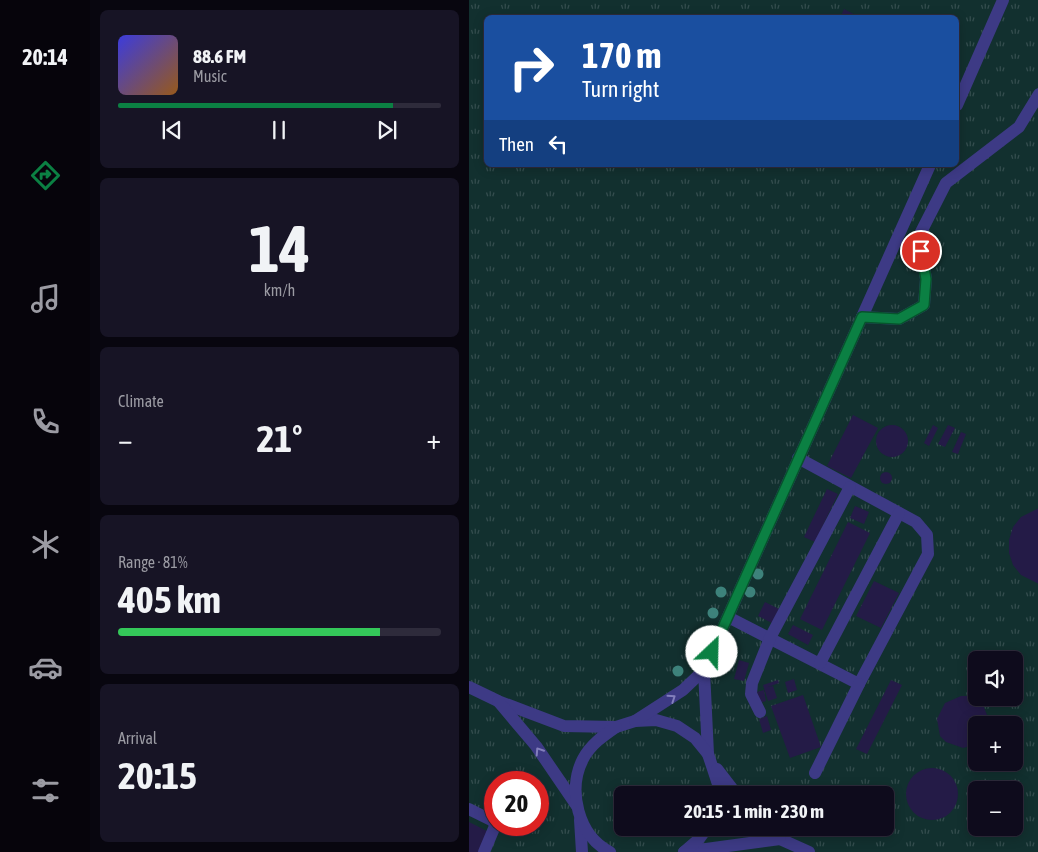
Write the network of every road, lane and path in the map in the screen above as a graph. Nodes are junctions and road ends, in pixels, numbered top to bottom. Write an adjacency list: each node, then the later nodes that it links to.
1 (1003, 0): 3 (street)
2 (1038, 94): 5 (street)
3 (959, 100)
4 (929, 167): 5 (street)
5 (862, 317): 6 (street)
6 (798, 458): 7 (street); 9 (street)
7 (850, 486): 8 (street); 10 (street)
8 (899, 513): 11 (street); 13 (street)
9 (728, 617): 10 (street); 12 (street)
10 (771, 638): 11 (street); 16 (street)
11 (820, 663): 13 (street)
12 (704, 670): 17 (street, one-way to 12); 19 (street)
13 (859, 684): 20 (street)
14 (469, 687): 15 (street)
15 (498, 701): 18 (street); 24 (street, one-way to 15)
16 (760, 712)
17 (635, 720): 18 (street); 19 (street)
18 (616, 727): 24 (street)
19 (711, 759): 21 (street); 22 (street)
20 (815, 773)
21 (718, 786)
22 (730, 786)
23 (469, 809): 28 (street)
24 (578, 812): 29 (street); 30 (street)
25 (701, 836): 31 (street)
26 (777, 836): 27 (street)
27 (780, 839): 31 (street); 32 (street)
28 (484, 852)
29 (581, 852)
30 (610, 852)
31 (684, 852)
32 (809, 852)

